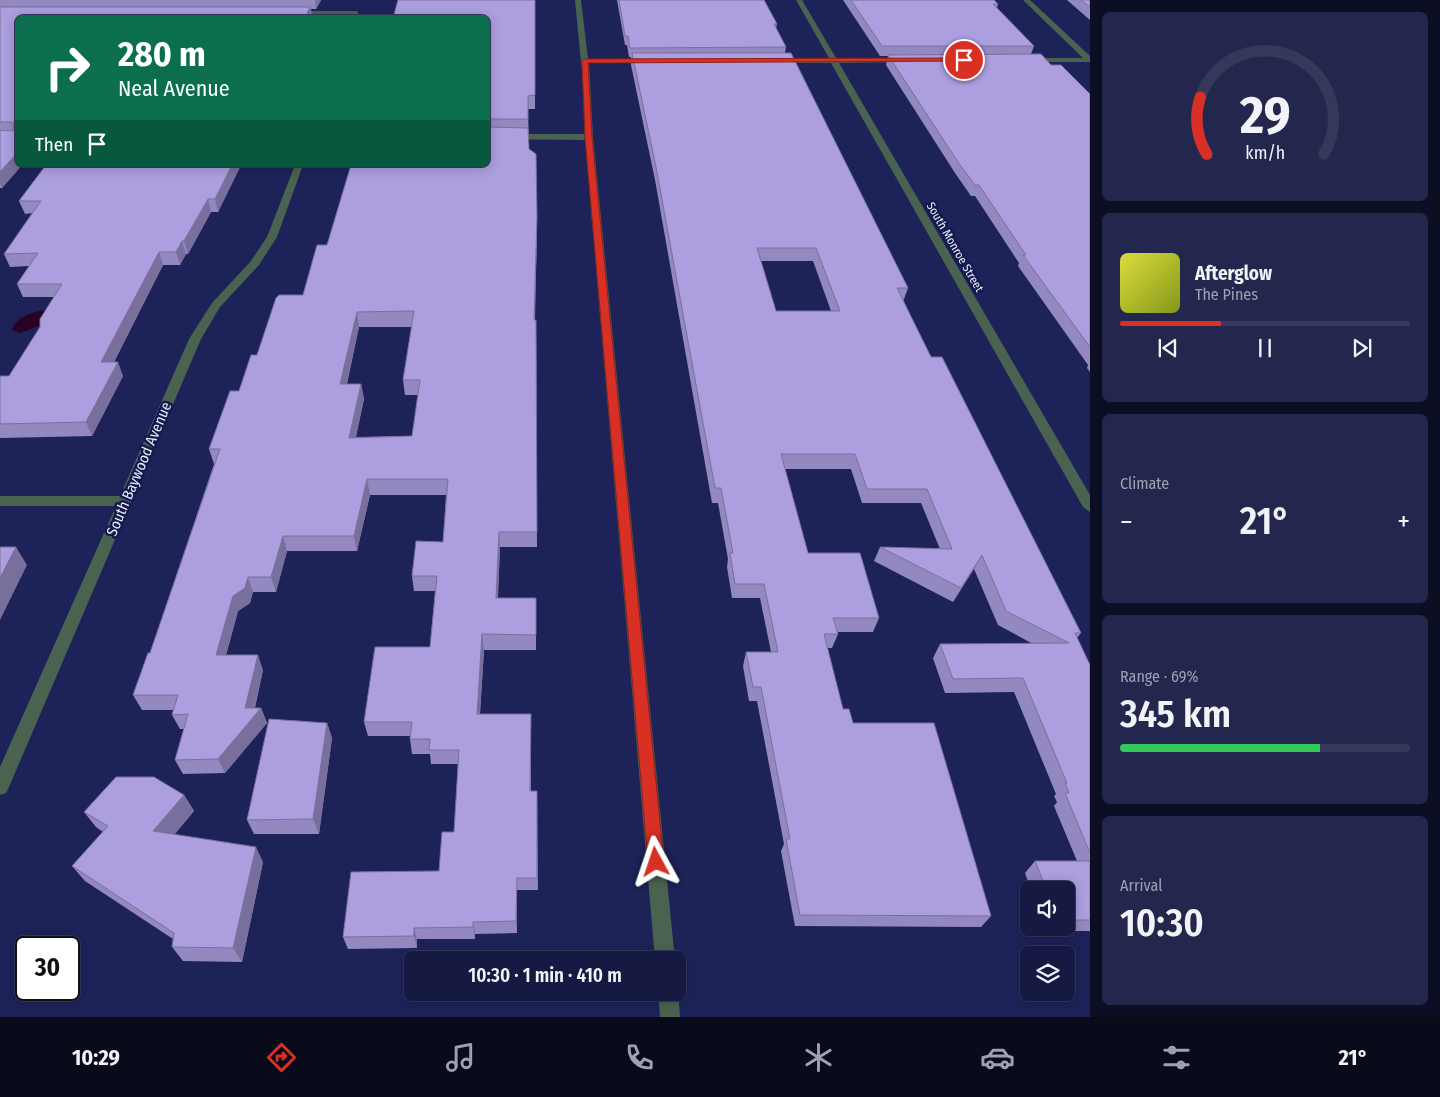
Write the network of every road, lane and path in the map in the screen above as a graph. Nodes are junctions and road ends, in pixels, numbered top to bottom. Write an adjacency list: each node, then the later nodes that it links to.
1 (578, 0): 10 (street)
2 (799, 0): 6 (street, South Monroe Street)
3 (1026, 0): 9 (street)
4 (358, 12): 5 (street)
5 (283, 13)
6 (834, 60): 7 (street); 12 (street); 18 (street, South Monroe Street)
7 (912, 60)
8 (1017, 60): 9 (street)
9 (1090, 60)
10 (585, 61): 11 (street); 14 (street)
11 (657, 61)
12 (764, 61)
13 (490, 137): 14 (street)
14 (589, 137): 20 (street)
15 (298, 167): 17 (street, South Baywood Avenue)
16 (0, 501): 17 (street)
17 (125, 501): 19 (street, South Baywood Avenue)
18 (1090, 507)
19 (0, 788)
20 (664, 951)
21 (669, 1001): 22 (street)
22 (670, 1017)

